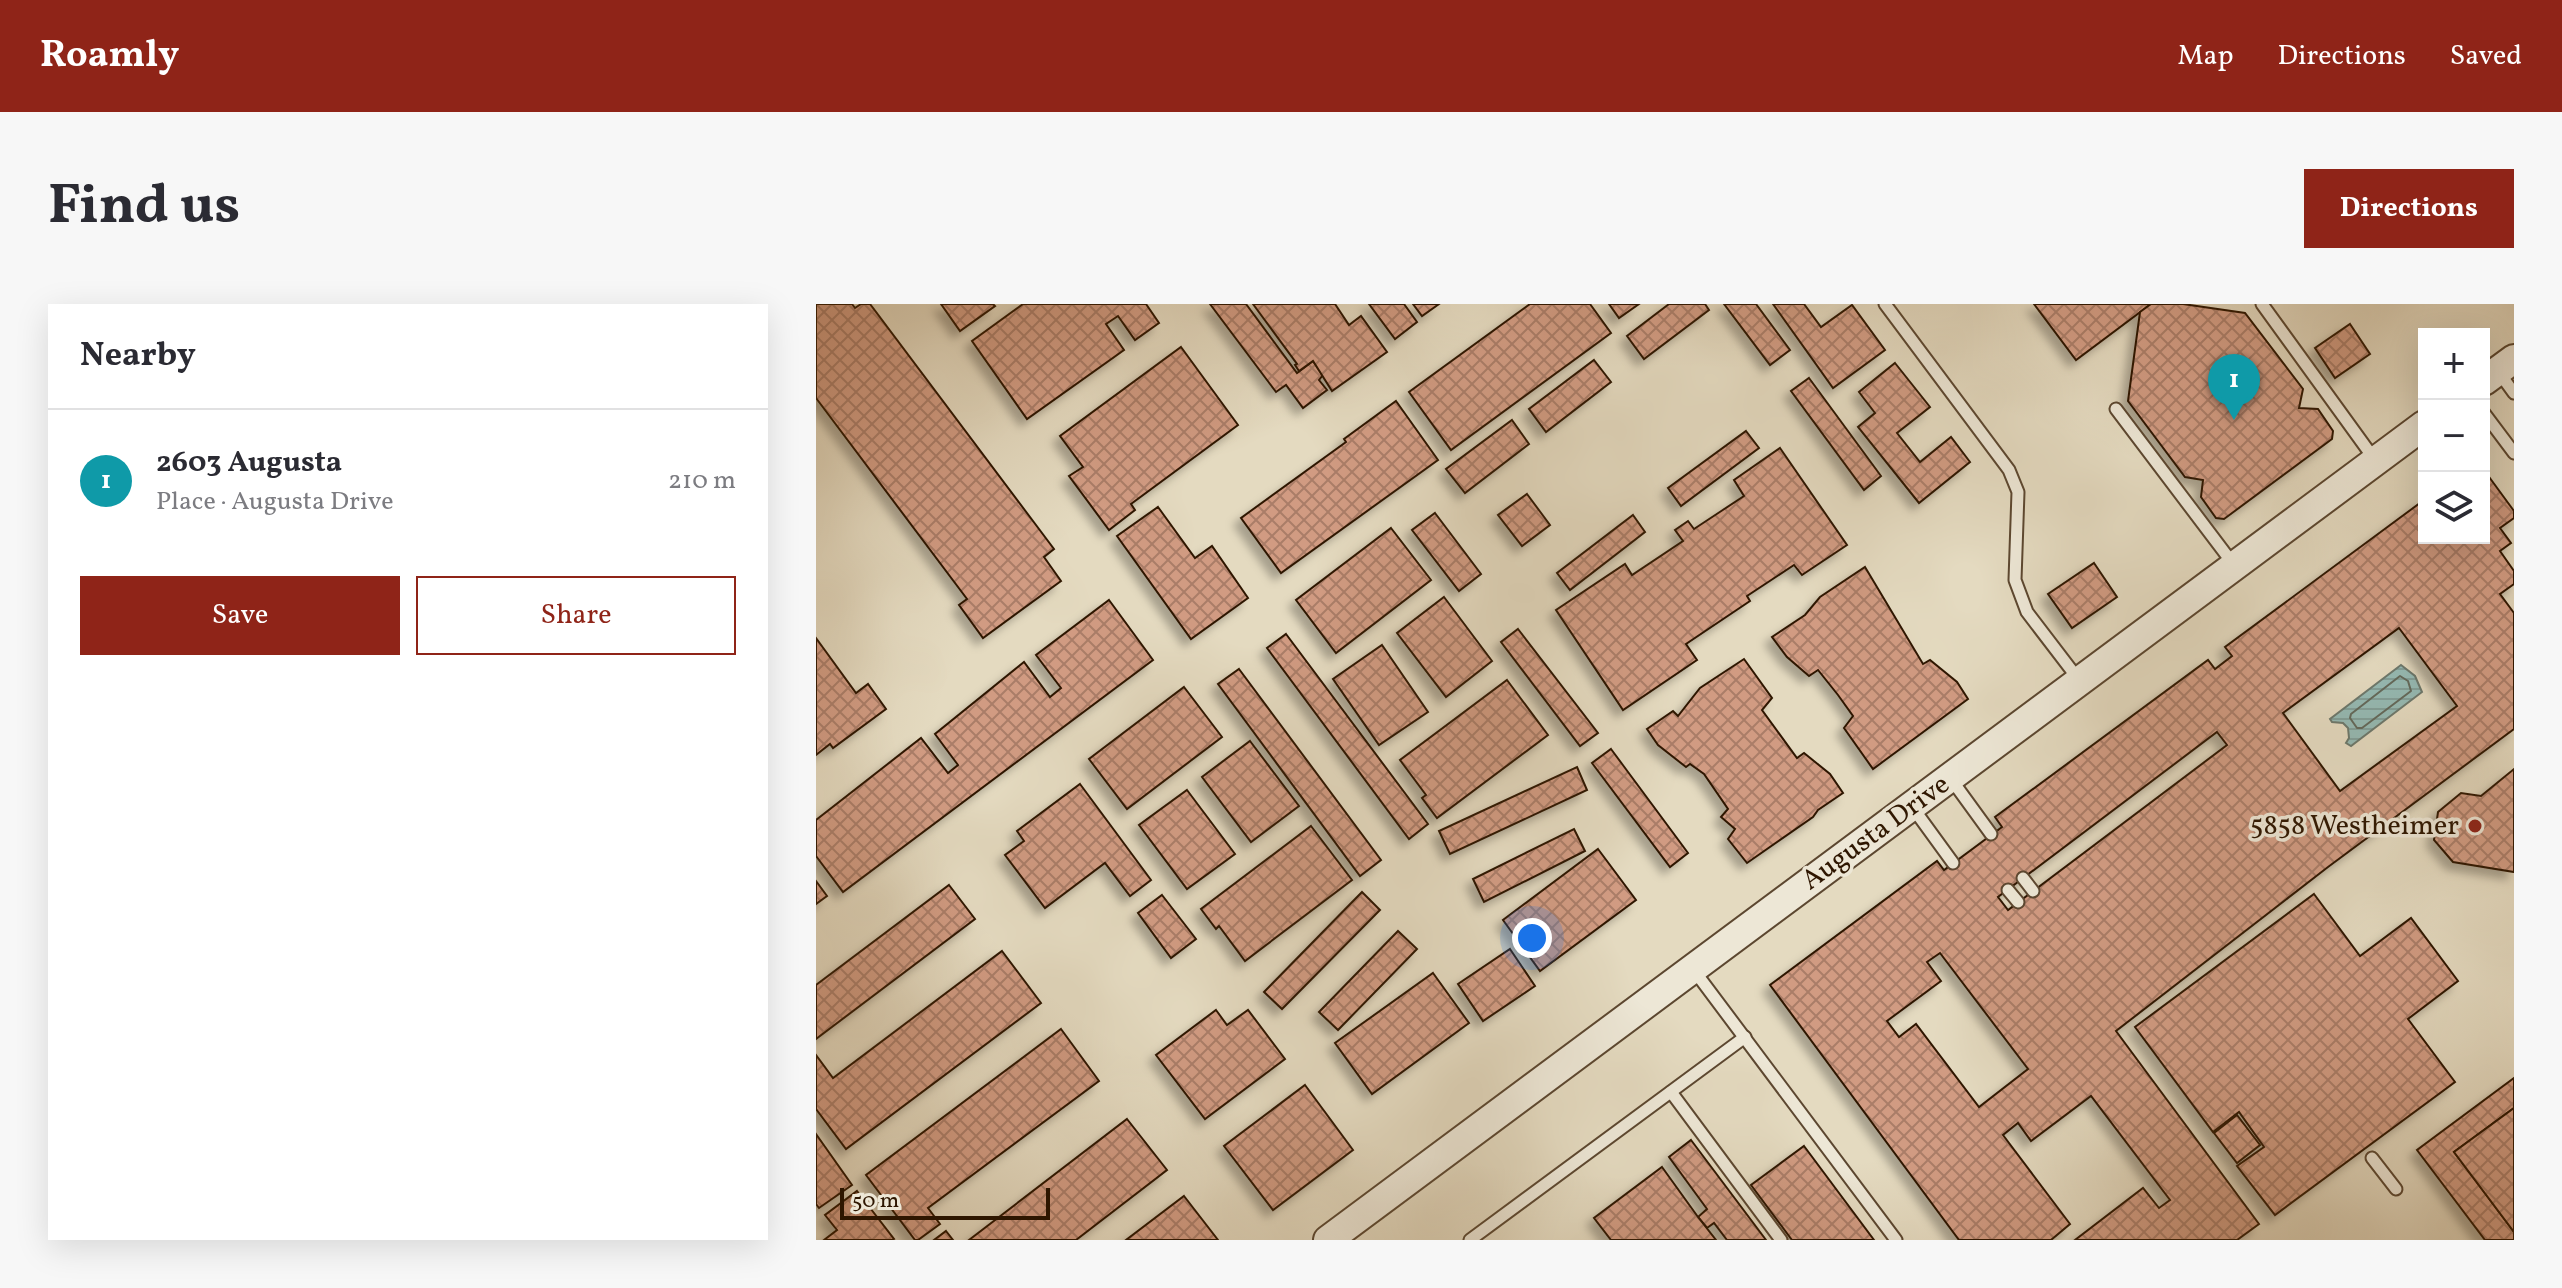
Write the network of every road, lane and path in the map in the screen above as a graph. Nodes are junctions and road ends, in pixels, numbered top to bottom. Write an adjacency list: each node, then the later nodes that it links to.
1 (1885, 304): 9 (lane)
2 (2262, 304): 7 (lane)
3 (2116, 409): 8 (lane)
4 (2490, 421): 6 (lane)
5 (2418, 429): 7 (street, Augusta Drive)
6 (2514, 453)
7 (2375, 461): 8 (street, Augusta Drive)
8 (2234, 566): 9 (street, Augusta Drive)
9 (2079, 681): 10 (street, Augusta Drive)
10 (1950, 779): 11 (street, Augusta Drive); 12 (lane)
11 (1913, 807): 13 (lane); 18 (street, Augusta Drive)
12 (1991, 834)
13 (1953, 863)
14 (2023, 878): 16 (lane)
15 (2008, 890): 17 (lane)
16 (2033, 891)
17 (2018, 902)
18 (1693, 968): 19 (lane); 23 (street, Augusta Drive)
19 (1745, 1037): 20 (lane); 26 (lane)
20 (1671, 1092): 24 (lane); 25 (lane)
21 (2372, 1158): 22 (lane)
22 (2396, 1189)
23 (1328, 1240)
24 (1470, 1240)
25 (1781, 1240)
26 (1896, 1240)

